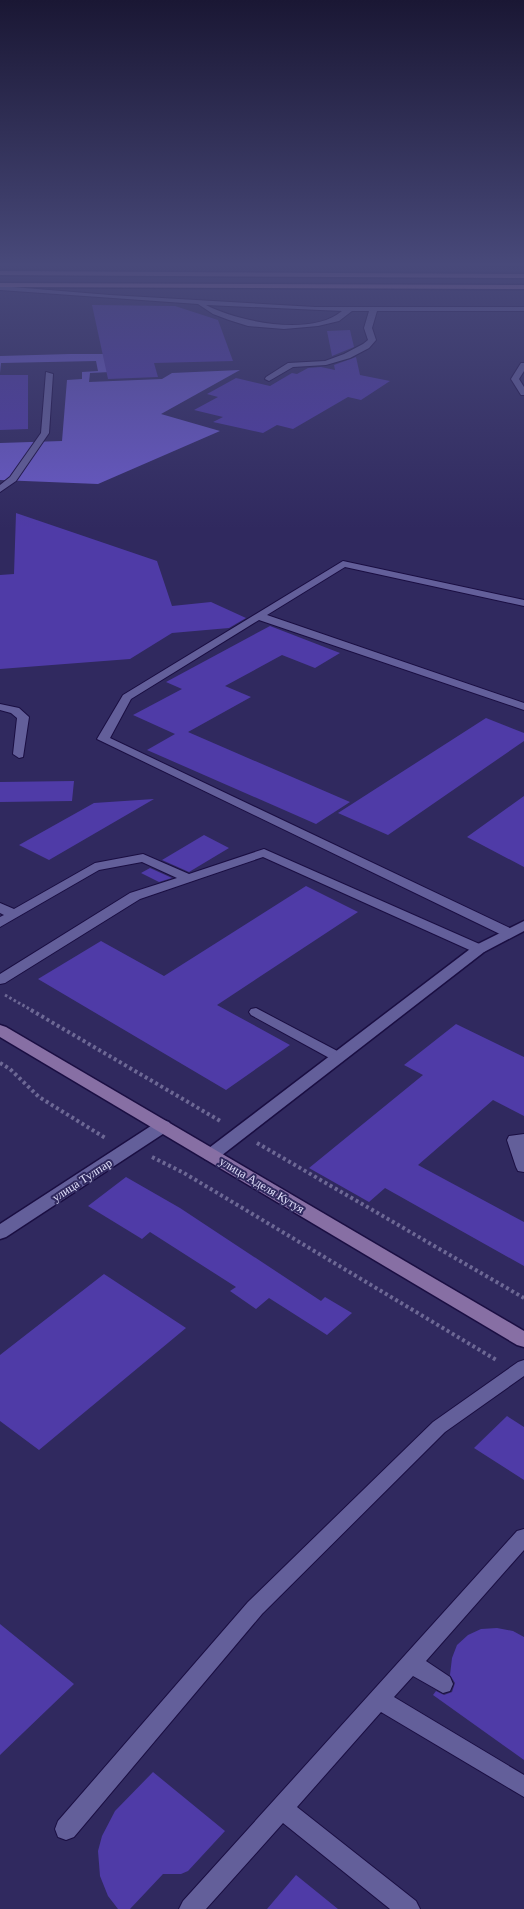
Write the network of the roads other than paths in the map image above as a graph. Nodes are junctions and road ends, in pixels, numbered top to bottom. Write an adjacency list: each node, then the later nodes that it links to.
1 (354, 351): 4 (lane)
2 (524, 364): 5 (lane)
3 (50, 374): 6 (lane)
4 (269, 380)
5 (522, 388)
6 (0, 489)
7 (524, 603): 8 (lane)
8 (258, 616): 9 (lane); 17 (lane)
9 (524, 707)
10 (0, 708): 11 (lane)
11 (20, 754)
12 (188, 878): 14 (lane); 18 (lane); 19 (lane)
13 (0, 907): 14 (lane)
14 (14, 915): 15 (lane)
15 (0, 923)
16 (524, 925): 17 (street)
17 (509, 933): 18 (street)
18 (479, 949): 22 (street)
19 (0, 980)
20 (256, 1012): 22 (lane)
21 (0, 1030): 23 (main road, улица Аделя Кутуя)
22 (338, 1058): 25 (street)
23 (163, 1126): 25 (main road, улица Аделя Кутуя); 27 (street, улица Тулпар)
24 (524, 1139): 26 (lane)
25 (211, 1154): 28 (main road, улица Аделя Кутуя)
26 (524, 1167)
27 (0, 1233)
28 (524, 1340)
29 (520, 1370): 36 (lane)
30 (524, 1537): 31 (lane)
31 (411, 1662): 32 (lane); 33 (lane)
32 (442, 1684)
33 (380, 1699): 34 (lane); 35 (lane)
34 (524, 1787)
35 (281, 1808): 37 (lane); 38 (lane)
36 (66, 1829)
37 (191, 1909)
38 (408, 1909)

